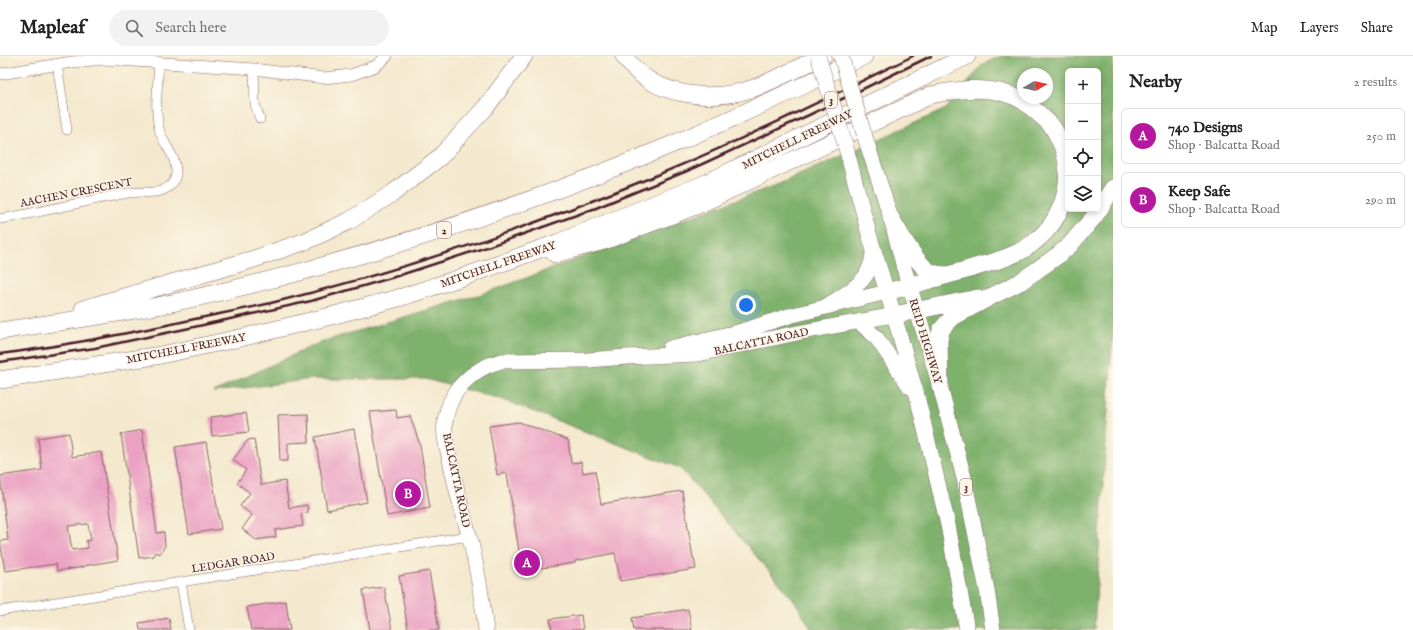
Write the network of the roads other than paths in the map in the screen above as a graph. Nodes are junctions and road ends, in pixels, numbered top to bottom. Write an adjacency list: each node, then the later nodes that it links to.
1 (387, 56): 11 (street)
2 (524, 56): 28 (highway)
3 (624, 56): 5 (highway)
4 (818, 56): 18 (main road, REID HIGHWAY / 3, bridge)
5 (823, 56)
6 (841, 56): 16 (main road, REID HIGHWAY / 3, bridge)
7 (864, 56): 28 (highway, 2)
8 (967, 56): 19 (highway, MITCHELL FREEWAY)
9 (159, 62): 10 (street); 11 (street); 17 (street, AACHEN CRESCENT)
10 (57, 64): 12 (street); 14 (street)
11 (254, 69): 13 (street)
12 (0, 74)
13 (260, 119)
14 (67, 130)
15 (1113, 188): 23 (highway)
16 (891, 218): 20 (highway); 21 (main road, REID HIGHWAY / 3)
17 (0, 219)
18 (873, 247): 22 (main road, REID HIGHWAY / 3); 24 (main road)
19 (469, 275): 20 (highway); 30 (highway, MITCHELL FREEWAY)
20 (948, 275): 21 (highway)
21 (910, 286): 22 (highway); 25 (main road, REID HIGHWAY / 3)
22 (887, 292): 24 (main road, BALCATTA ROAD); 26 (main road, REID HIGHWAY / 3)
23 (992, 296): 25 (highway); 31 (highway)
24 (825, 307): 29 (main road, BALCATTA ROAD)
25 (917, 310): 26 (highway); 31 (main road, REID HIGHWAY / 3)
26 (894, 315): 27 (main road, BALCATTA ROAD); 32 (main road, REID HIGHWAY / 3)
27 (859, 322): 29 (main road, BALCATTA ROAD); 32 (main road)
28 (8, 329)
29 (626, 356): 33 (main road, BALCATTA ROAD)
30 (0, 380)
31 (940, 386): 39 (main road, REID HIGHWAY / 3)
32 (917, 396): 38 (main road, REID HIGHWAY / 3)
33 (469, 536): 34 (street, LEDGAR ROAD); 37 (main road, BALCATTA ROAD)
34 (181, 582): 35 (street, LEDGAR ROAD); 36 (street)
35 (0, 611)
36 (189, 630)
37 (486, 630)
38 (968, 630)
39 (993, 630)

